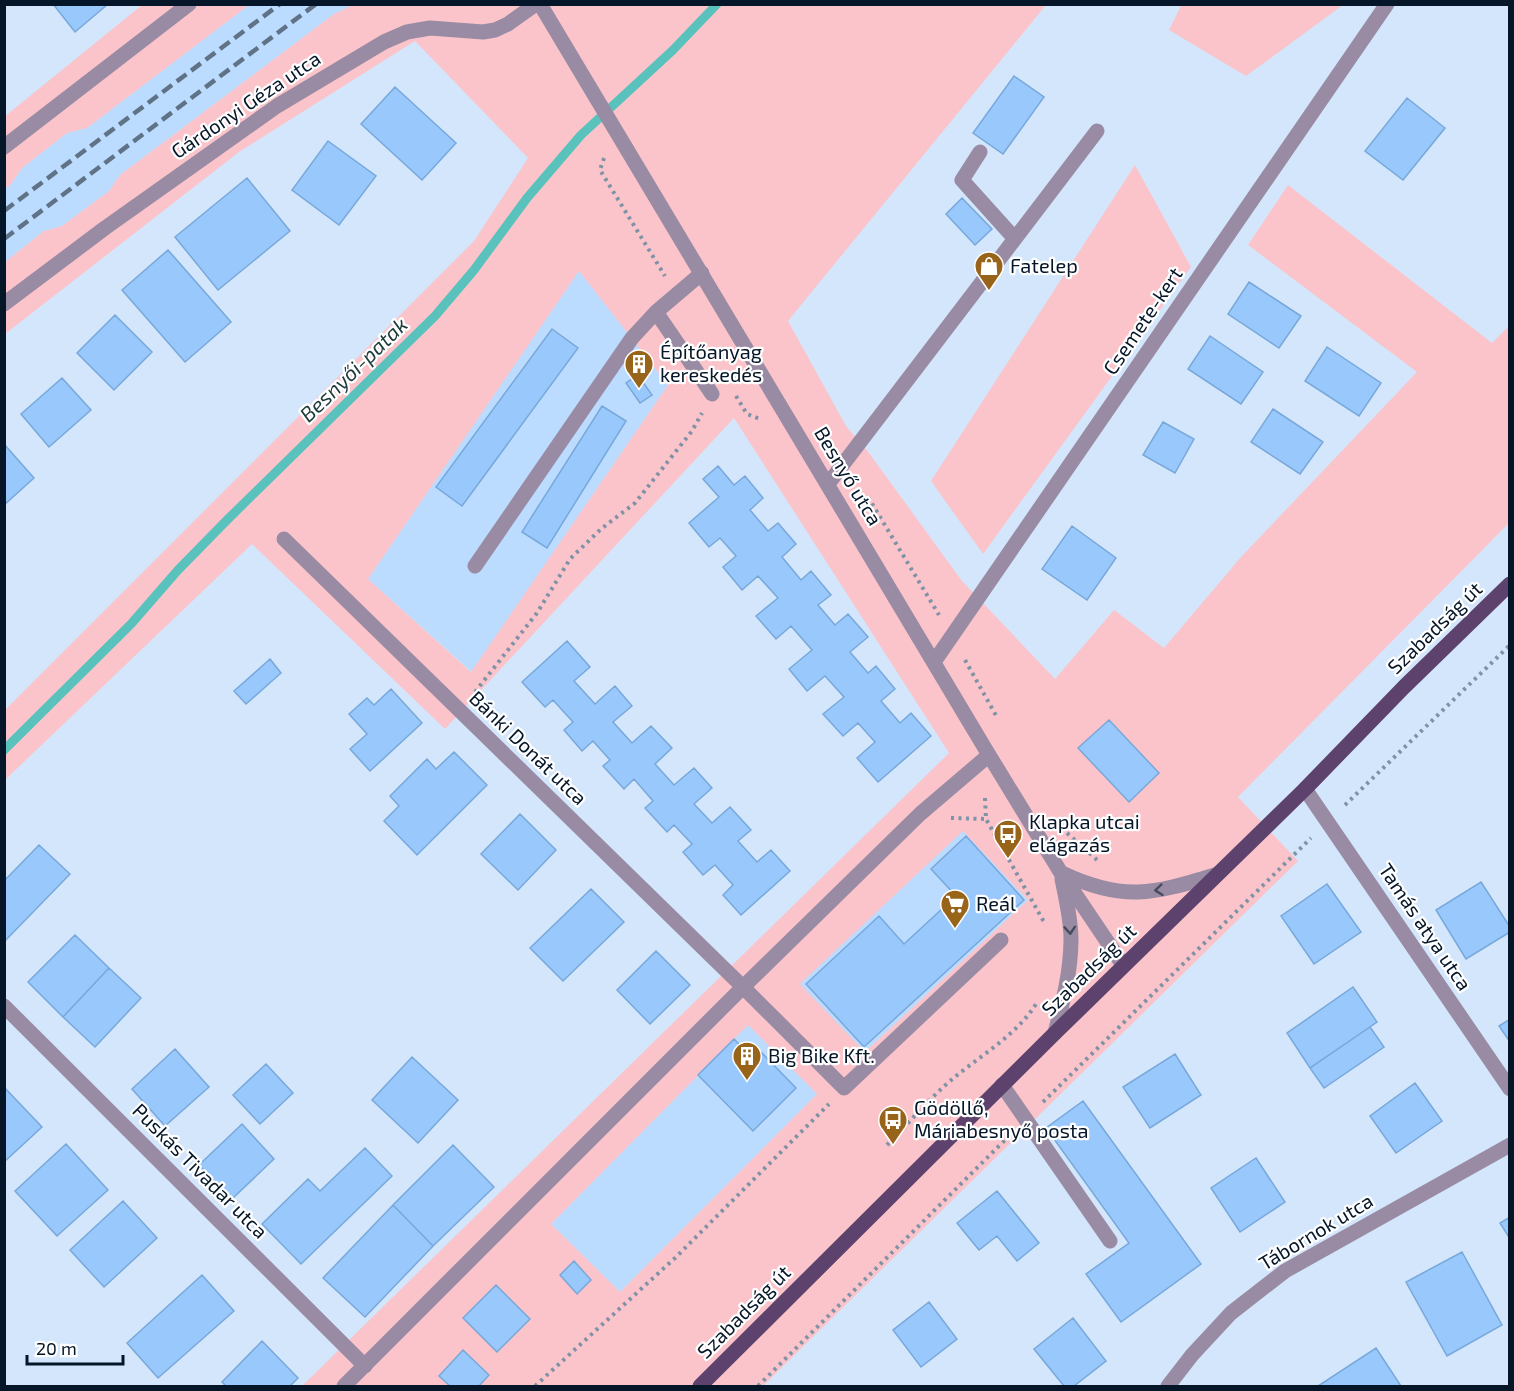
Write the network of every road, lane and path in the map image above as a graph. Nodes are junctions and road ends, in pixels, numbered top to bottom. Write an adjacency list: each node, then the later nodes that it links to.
1 (538, 4): 9 (street, Besnyő utca); 11 (street, Gárdonyi Géza utca)
2 (1387, 4): 21 (street, Csemete-kert)
3 (185, 6): 5 (street)
4 (1097, 131): 8 (street)
5 (4, 147)
6 (607, 150): 10 (path)
7 (980, 152): 8 (street)
8 (1015, 239): 16 (street)
9 (702, 273): 10 (street); 16 (street, Besnyő utca)
10 (676, 295): 12 (street)
11 (4, 304)
12 (657, 312): 13 (street); 19 (street)
13 (712, 394): 24 (path)
14 (735, 394): 15 (path)
15 (765, 421)
16 (828, 484): 23 (street, Besnyő utca)
17 (868, 497): 21 (path)
18 (284, 539): 24 (street, Bánki Donát utca)
19 (475, 566)
20 (1509, 584): 28 (main road, Szabadság út)
21 (951, 637): 23 (street, Csemete-kert); 25 (path)
22 (1509, 645): 29 (path)
23 (934, 662): 26 (street, Besnyő utca)
24 (460, 710): 37 (street, Bánki Donát utca)
25 (1004, 728)
26 (989, 755): 27 (street); 32 (street, Besnyő utca)
27 (971, 770): 34 (path); 37 (street)
28 (1305, 789): 29 (street, Tamás atya utca); 33 (main road, Szabadság út)
29 (1328, 822): 43 (street, Tamás atya utca); 44 (path)
30 (1064, 830): 31 (path)
31 (1106, 865)
32 (1061, 873): 33 (street, one-way to 32); 36 (street, Besnyő utca); 40 (street, one-way to 40)
33 (1215, 875): 36 (main road, Szabadság út)
34 (1048, 930)
35 (1001, 940): 42 (street)
36 (1124, 965): 40 (main road, Szabadság út)
37 (743, 987): 42 (street, Bánki Donát utca); 48 (street)
38 (1039, 999): 45 (path)
39 (4, 1006): 48 (street, Puskás Tivadar utca)
40 (1055, 1033): 41 (main road, Szabadság út)
41 (1002, 1086): 44 (street); 51 (main road, Szabadság út)
42 (844, 1088): 50 (path)
43 (1509, 1089)
44 (1026, 1120): 47 (street); 52 (path)
45 (887, 1145)
46 (1509, 1145): 53 (street, Tábornok utca)
47 (1110, 1241)
48 (365, 1366): 49 (street)
49 (344, 1386)
50 (535, 1386)
51 (700, 1386)
52 (758, 1386)
53 (1168, 1386)

